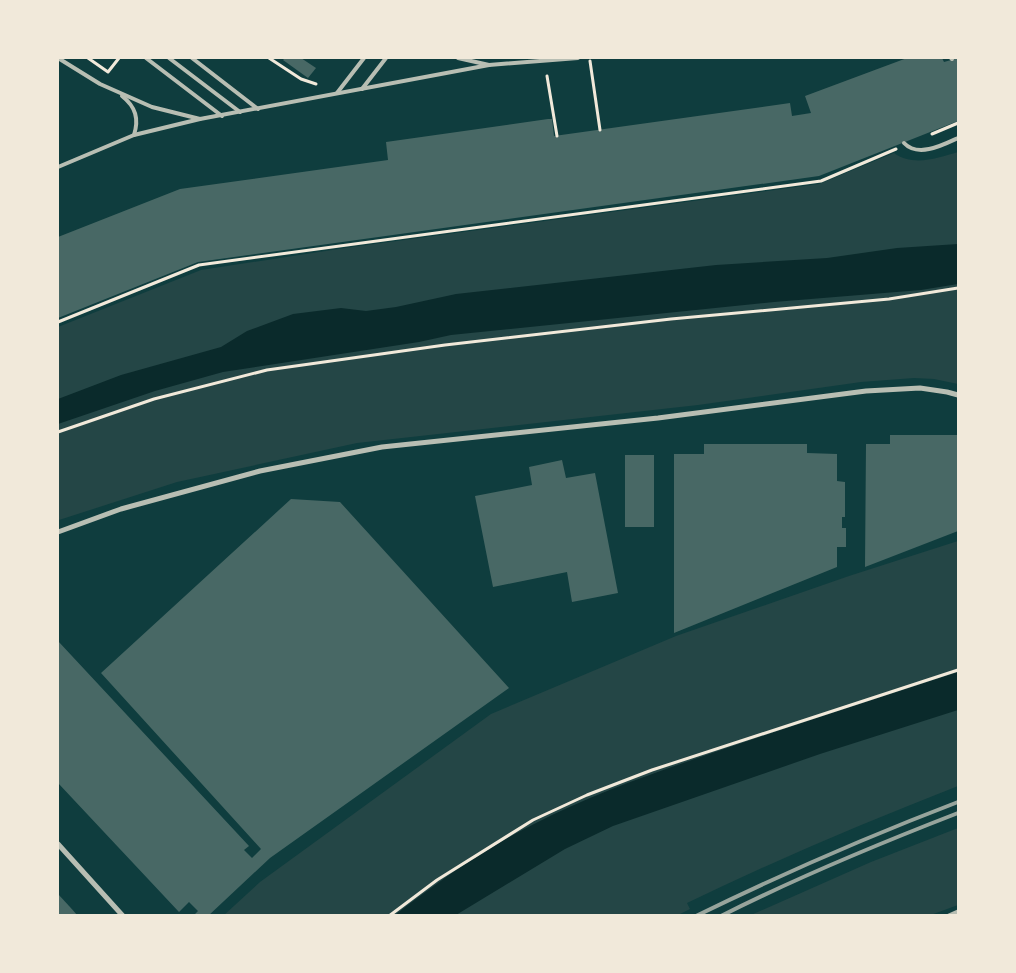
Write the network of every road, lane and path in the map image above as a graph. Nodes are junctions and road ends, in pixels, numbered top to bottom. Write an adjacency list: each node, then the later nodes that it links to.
1 (58, 58): 18 (lane)
2 (88, 58): 3 (path)
3 (119, 58)
4 (146, 58): 22 (lane)
5 (169, 58): 21 (lane)
6 (192, 58): 13 (lane)
7 (268, 58): 16 (path)
8 (364, 58): 19 (lane)
9 (386, 58): 17 (lane)
10 (458, 58): 14 (lane)
11 (578, 58): 14 (lane)
12 (590, 58): 25 (path)
13 (196, 60): 20 (lane)
14 (489, 65): 17 (lane)
15 (547, 76): 28 (path)
16 (321, 84)
17 (362, 89): 19 (lane)
18 (118, 92): 23 (lane); 27 (lane)
19 (337, 94): 20 (lane)
20 (258, 109): 21 (lane)
21 (240, 112): 22 (lane)
22 (222, 116): 23 (lane)
23 (200, 119): 27 (lane)
24 (958, 123): 26 (path)
25 (600, 130)
26 (932, 134)
27 (134, 135): 32 (lane)
28 (557, 136)
29 (958, 138): 30 (lane)
30 (904, 143)
31 (893, 150): 34 (path)
32 (58, 167)
33 (958, 288): 36 (path)
34 (58, 322)
35 (958, 395): 37 (street)
36 (58, 432)
37 (58, 532)
38 (958, 670): 42 (path)
39 (58, 844): 41 (street)
40 (958, 912): 43 (street)
41 (123, 916)
42 (390, 916)
43 (949, 916)

